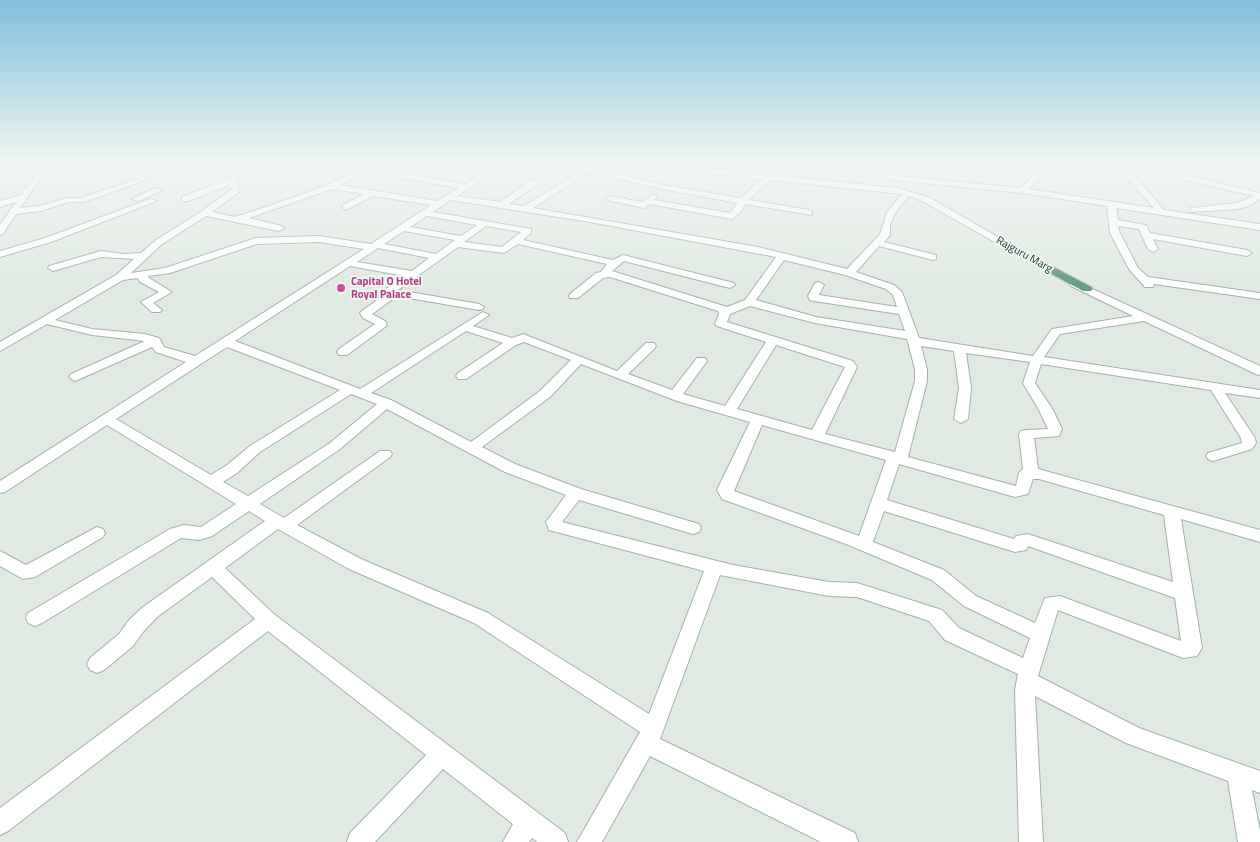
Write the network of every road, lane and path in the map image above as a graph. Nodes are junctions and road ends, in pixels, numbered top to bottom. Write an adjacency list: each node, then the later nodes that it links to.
1 (18, 205): 24 (street)
2 (50, 205): 24 (street)
3 (127, 205): 21 (street)
4 (143, 205): 21 (street)
5 (216, 205): 27 (street)
6 (278, 205): 28 (street)
7 (349, 205): 20 (street)
8 (436, 205): 25 (street)
9 (510, 205): 22 (street)
10 (530, 205): 22 (street)
11 (671, 205): 12 (street)
12 (740, 205)
13 (762, 205): 26 (street)
14 (895, 205): 38 (street)
15 (936, 205): 40 (street, Rajguru Marg)
16 (1111, 205): 29 (street)
17 (1121, 205): 23 (street)
18 (1153, 205): 23 (street)
19 (1239, 205): 23 (street)
20 (346, 207)
21 (134, 208): 41 (street)
22 (526, 208): 43 (street)
23 (1157, 210): 31 (street)
24 (14, 212): 34 (street)
25 (426, 213): 30 (street); 33 (street)
26 (809, 213)
27 (205, 214): 28 (street); 42 (street)
28 (240, 219): 32 (street)
29 (1112, 222): 35 (street); 61 (street)
30 (484, 223): 36 (street); 37 (street)
31 (1260, 227)
32 (279, 228)
33 (402, 228): 37 (street); 39 (street)
34 (0, 232)
35 (1146, 234): 35 (street)
36 (516, 241): 37 (street); 47 (street)
37 (459, 242): 44 (street)
38 (877, 243): 45 (street); 51 (street)
39 (374, 246): 44 (street); 46 (street); 53 (street)
40 (1019, 252): 58 (main road)
41 (0, 254)
42 (141, 256): 48 (street); 54 (street)
43 (782, 256): 51 (street); 62 (street)
44 (438, 257): 52 (street)
45 (933, 257)
46 (348, 263): 52 (street); 73 (street)
47 (614, 263): 49 (street); 50 (street)
48 (53, 268)
49 (673, 270): 55 (street); 57 (street)
50 (605, 273): 57 (street); 60 (street)
51 (849, 273): 66 (street)
52 (413, 274): 59 (street)
53 (143, 275): 54 (street); 63 (street)
54 (120, 277): 68 (street)
55 (730, 284)
56 (818, 285): 66 (street)
57 (654, 287): 65 (street)
58 (1087, 289): 67 (street)
59 (394, 293): 64 (street); 78 (street)
60 (574, 296)
61 (1260, 296)
62 (749, 302): 65 (street); 70 (street)
63 (156, 310)
64 (481, 311): 69 (street)
65 (725, 312): 72 (street)
66 (905, 312): 70 (street)
67 (1146, 317): 80 (street); 83 (street)
68 (47, 321): 71 (street); 76 (street)
69 (464, 327): 74 (street); 88 (street)
70 (914, 338): 77 (street); 100 (street)
71 (155, 341): 81 (street); 86 (street)
72 (774, 341): 92 (street); 96 (street)
73 (226, 342): 81 (street); 88 (street)
74 (512, 342): 79 (street); 84 (street)
75 (650, 346): 85 (street)
76 (0, 347)
77 (959, 347): 80 (street); 94 (street)
78 (343, 352)
79 (579, 359): 85 (street); 97 (street)
80 (1037, 359): 87 (street); 101 (street)
81 (196, 361): 93 (street)
82 (701, 361): 90 (street)
83 (1260, 371)
84 (462, 376)
85 (619, 376): 90 (street)
86 (75, 377)
87 (1215, 387): 89 (street); 99 (street)
88 (356, 391): 91 (street); 102 (street)
89 (1260, 394)
90 (675, 395): 92 (street)
91 (386, 403): 97 (street); 105 (street)
92 (730, 411): 95 (street)
93 (106, 419): 102 (street); 103 (street)
94 (961, 419)
95 (758, 420): 96 (street); 112 (street)
96 (817, 436): 100 (street)
97 (472, 448): 104 (street)
98 (384, 454): 108 (street)
99 (1213, 456)
100 (897, 458): 101 (street); 106 (street)
101 (1031, 472): 107 (street)
102 (211, 482): 105 (street)
103 (0, 488)
104 (576, 493): 109 (street); 115 (street)
105 (249, 503): 108 (street); 117 (street)
106 (878, 503): 112 (street); 116 (street)
107 (1171, 510): 111 (street); 116 (street)
108 (281, 523): 114 (street); 122 (street)
109 (694, 528)
110 (97, 533): 113 (street)
111 (1260, 536)
112 (864, 545): 119 (street)
113 (0, 558)
114 (213, 567): 118 (street); 120 (street)
115 (714, 568): 121 (street); 122 (street)
116 (1183, 593): 119 (street)
117 (35, 618)
118 (268, 620): 123 (street); 127 (street)
119 (1041, 634): 121 (street)
120 (97, 664)
121 (1028, 676): 124 (street); 133 (street)
122 (650, 736): 131 (street); 132 (street)
123 (442, 754): 126 (street); 128 (street)
124 (1238, 775): 125 (street); 134 (street)
125 (1260, 782)
126 (529, 822): 129 (street); 130 (street)
127 (0, 823)
128 (359, 842)
129 (515, 842)
130 (556, 842)
131 (589, 842)
132 (846, 842)
133 (1031, 842)
134 (1250, 842)

